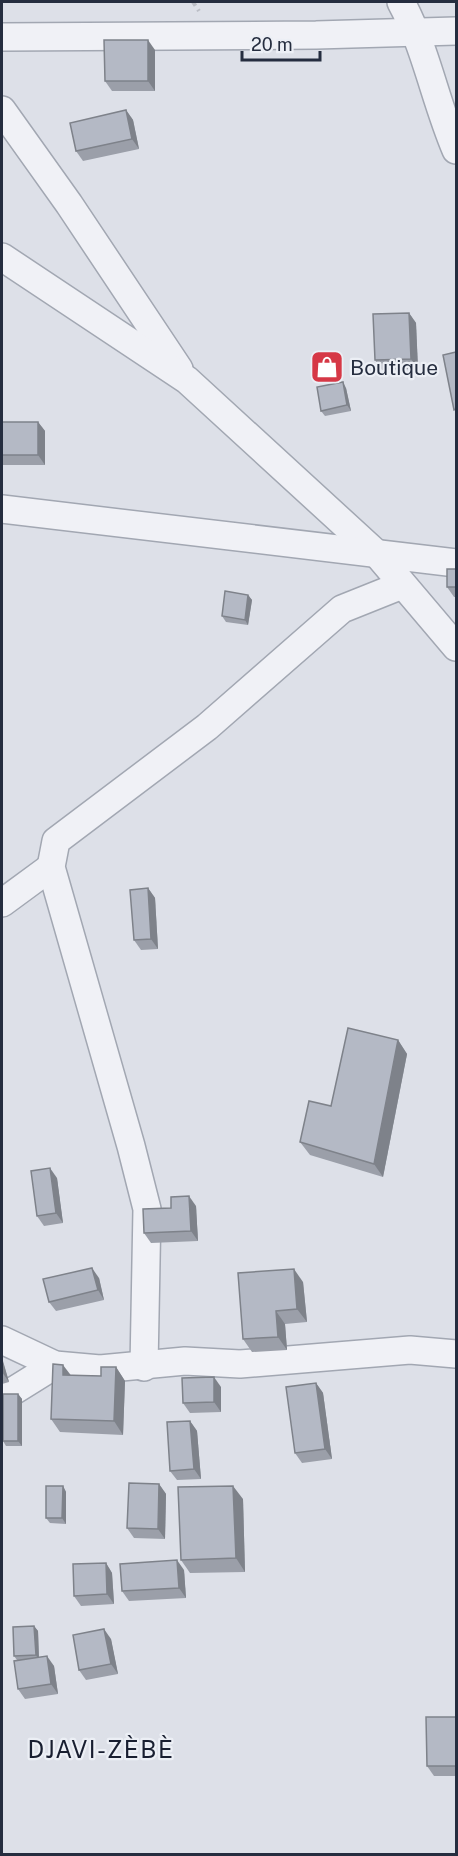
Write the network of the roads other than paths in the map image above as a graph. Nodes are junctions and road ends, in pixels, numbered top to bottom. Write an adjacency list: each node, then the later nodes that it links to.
1 (401, 2): 3 (street)
2 (456, 31): 3 (street)
3 (417, 32): 4 (street); 6 (street)
4 (2, 37)
5 (2, 110): 8 (street)
6 (456, 150)
7 (2, 256): 8 (street)
8 (187, 380): 10 (street)
9 (2, 509): 10 (street)
10 (378, 555): 11 (street); 12 (street)
11 (456, 563)
12 (402, 585): 13 (street); 14 (street)
13 (456, 647)
14 (51, 867): 15 (street); 19 (street)
15 (2, 903)
16 (2, 1340): 18 (street)
17 (456, 1354): 19 (street)
18 (55, 1365): 19 (street); 20 (street)
19 (144, 1366)
20 (2, 1398)

